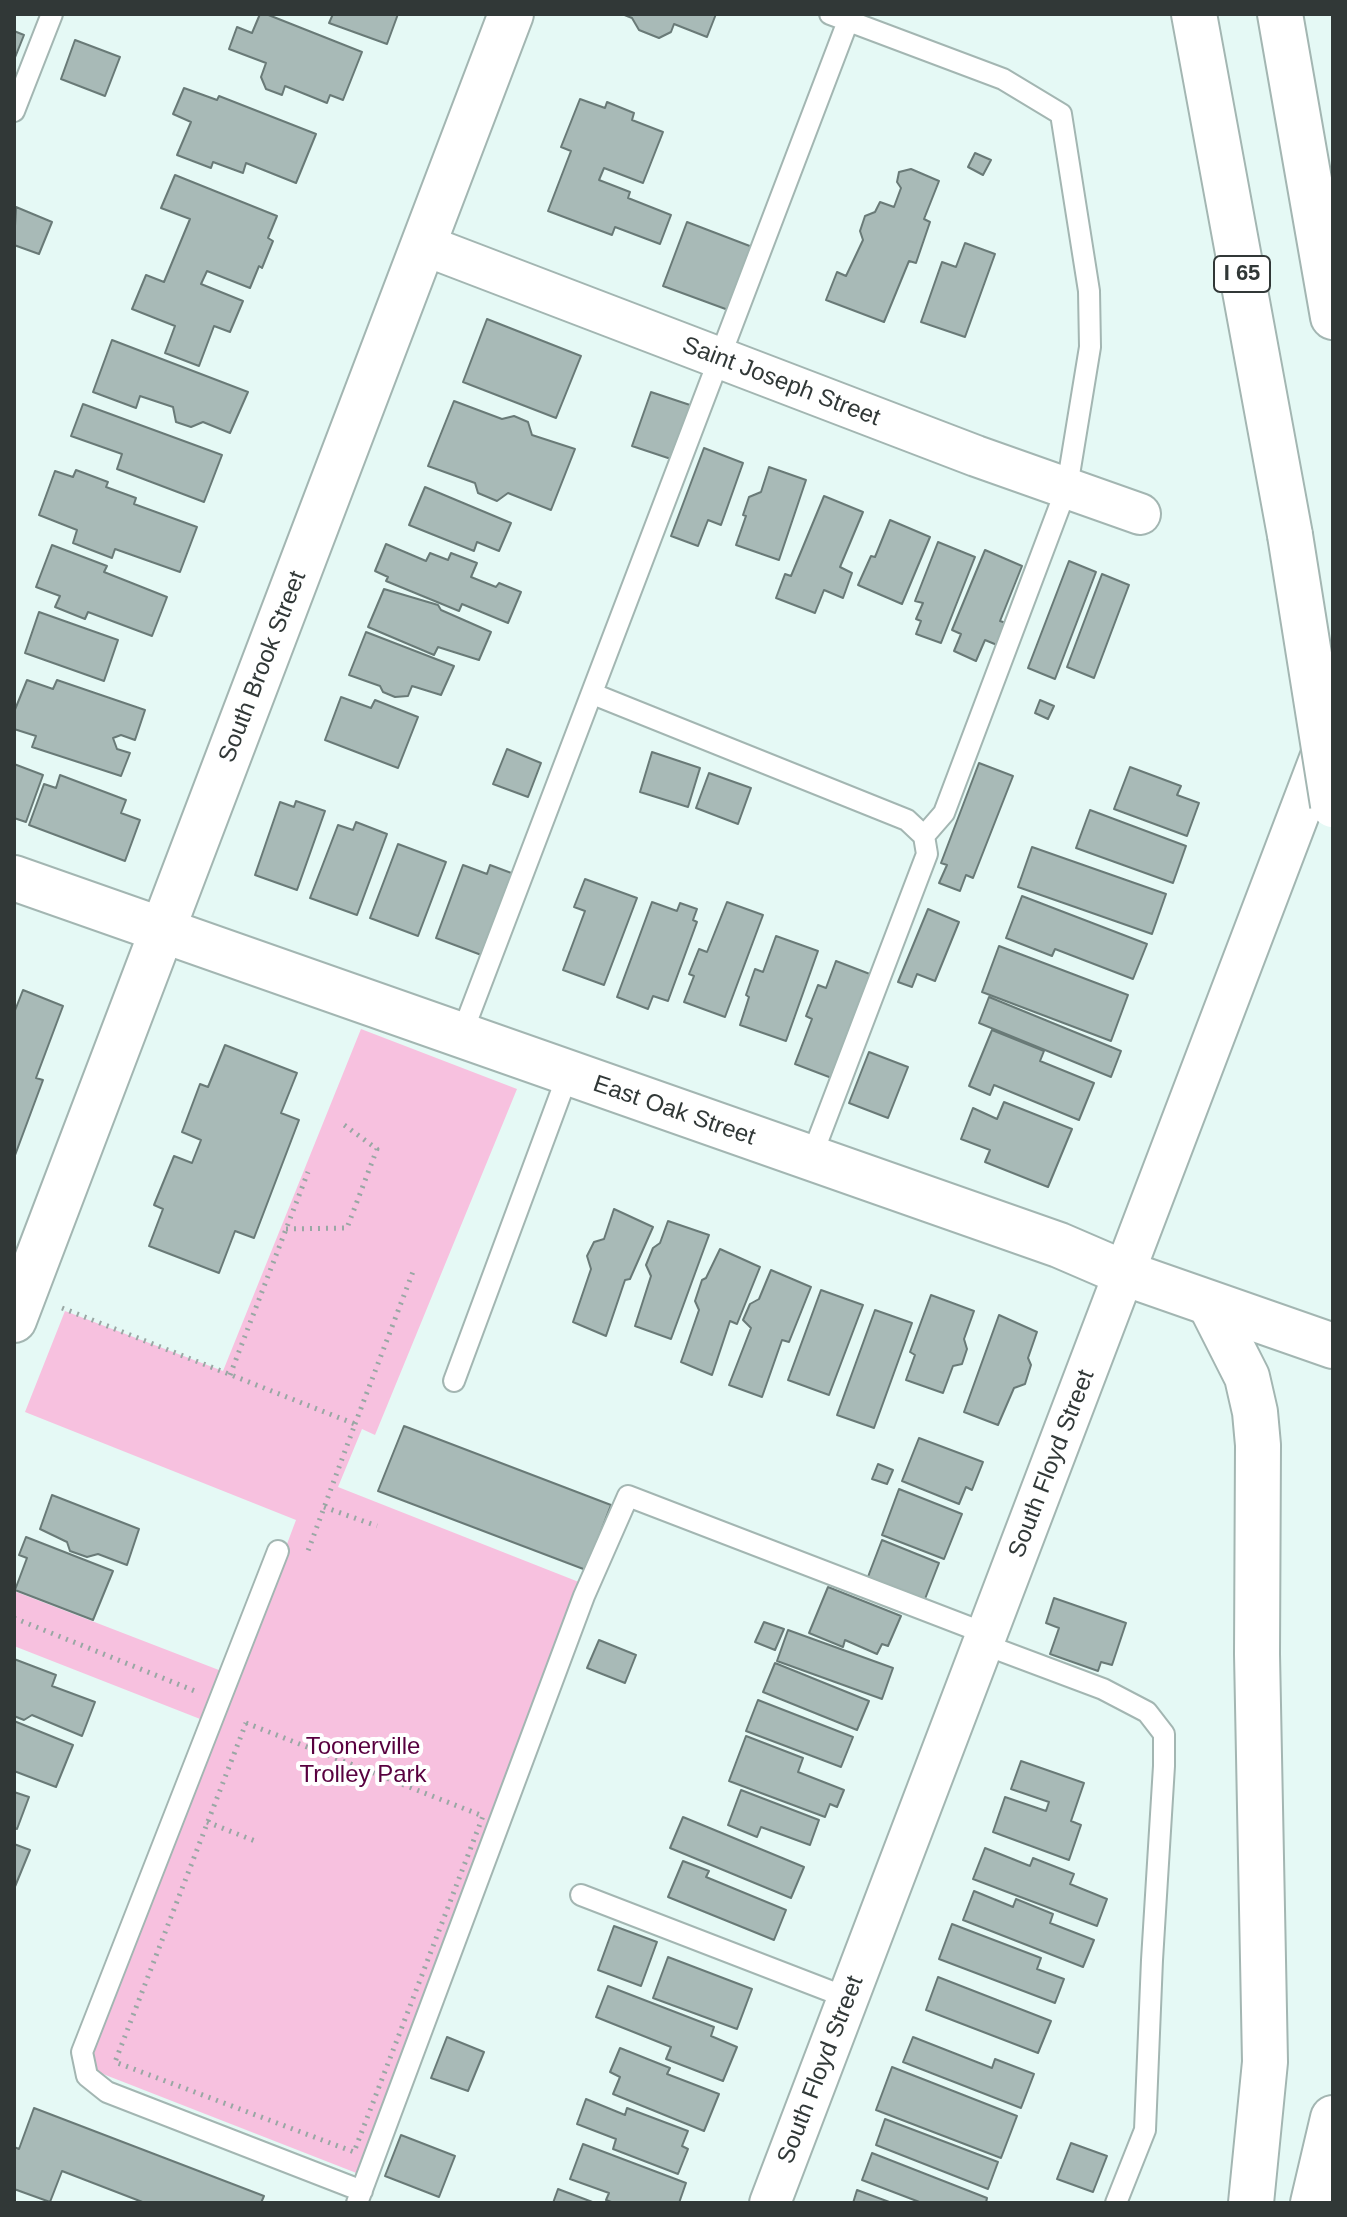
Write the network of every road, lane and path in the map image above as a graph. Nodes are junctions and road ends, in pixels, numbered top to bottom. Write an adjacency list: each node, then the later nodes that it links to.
1 (52, 14): 6 (lane)
2 (511, 14): 7 (main road, South Brook Street)
3 (1194, 14): 14 (main road, I 65, bridge)
4 (1280, 14): 8 (main road)
5 (839, 18): 9 (lane); 10 (lane)
6 (14, 111)
7 (424, 245): 9 (street, Saint Joseph Street); 17 (main road, South Brook Street)
8 (1333, 317)
9 (720, 359): 10 (street, Saint Joseph Street); 12 (lane)
10 (1067, 487): 11 (street, Saint Joseph Street); 15 (lane)
11 (1140, 514)
12 (593, 694): 15 (lane); 18 (lane)
13 (1333, 725): 26 (street, South Floyd Street)
14 (1333, 805)
15 (924, 836): 21 (lane)
16 (14, 878): 17 (main road, East Oak Street)
17 (164, 929): 18 (main road, East Oak Street); 24 (main road, South Brook Street)
18 (461, 1036): 19 (main road, East Oak Street)
19 (568, 1074): 21 (main road, East Oak Street); 32 (lane)
20 (340, 1122): 23 (path)
21 (811, 1158): 26 (main road, East Oak Street)
22 (308, 1172): 23 (path)
23 (286, 1229): 31 (path)
24 (26, 1257): 29 (main road, South Brook Street)
25 (414, 1269): 33 (path)
26 (1124, 1273): 27 (main road, East Oak Street); 39 (street, South Floyd Street)
27 (1210, 1304): 30 (main road, East Oak Street); 51 (main road)
28 (56, 1306): 31 (path)
29 (14, 1320)
30 (1333, 1346)
31 (230, 1375): 33 (path)
32 (454, 1381)
33 (355, 1424): 34 (path)
34 (324, 1507): 35 (path); 37 (path)
35 (377, 1526)
36 (278, 1551): 40 (lane)
37 (303, 1565)
38 (14, 1618): 40 (path)
39 (985, 1639): 46 (street, South Floyd Street); 48 (lane); 50 (lane)
40 (219, 1700): 42 (path); 48 (lane)
41 (251, 1709): 42 (path)
42 (246, 1723): 43 (path); 43 (path)
43 (207, 1822): 44 (path)
44 (255, 1841)
45 (581, 1895): 46 (lane)
46 (848, 1998): 49 (street, South Floyd Street)
47 (1333, 2118): 52 (main road)
48 (359, 2197)
49 (770, 2203)
50 (1116, 2203)
51 (1251, 2203)
52 (1313, 2203)

